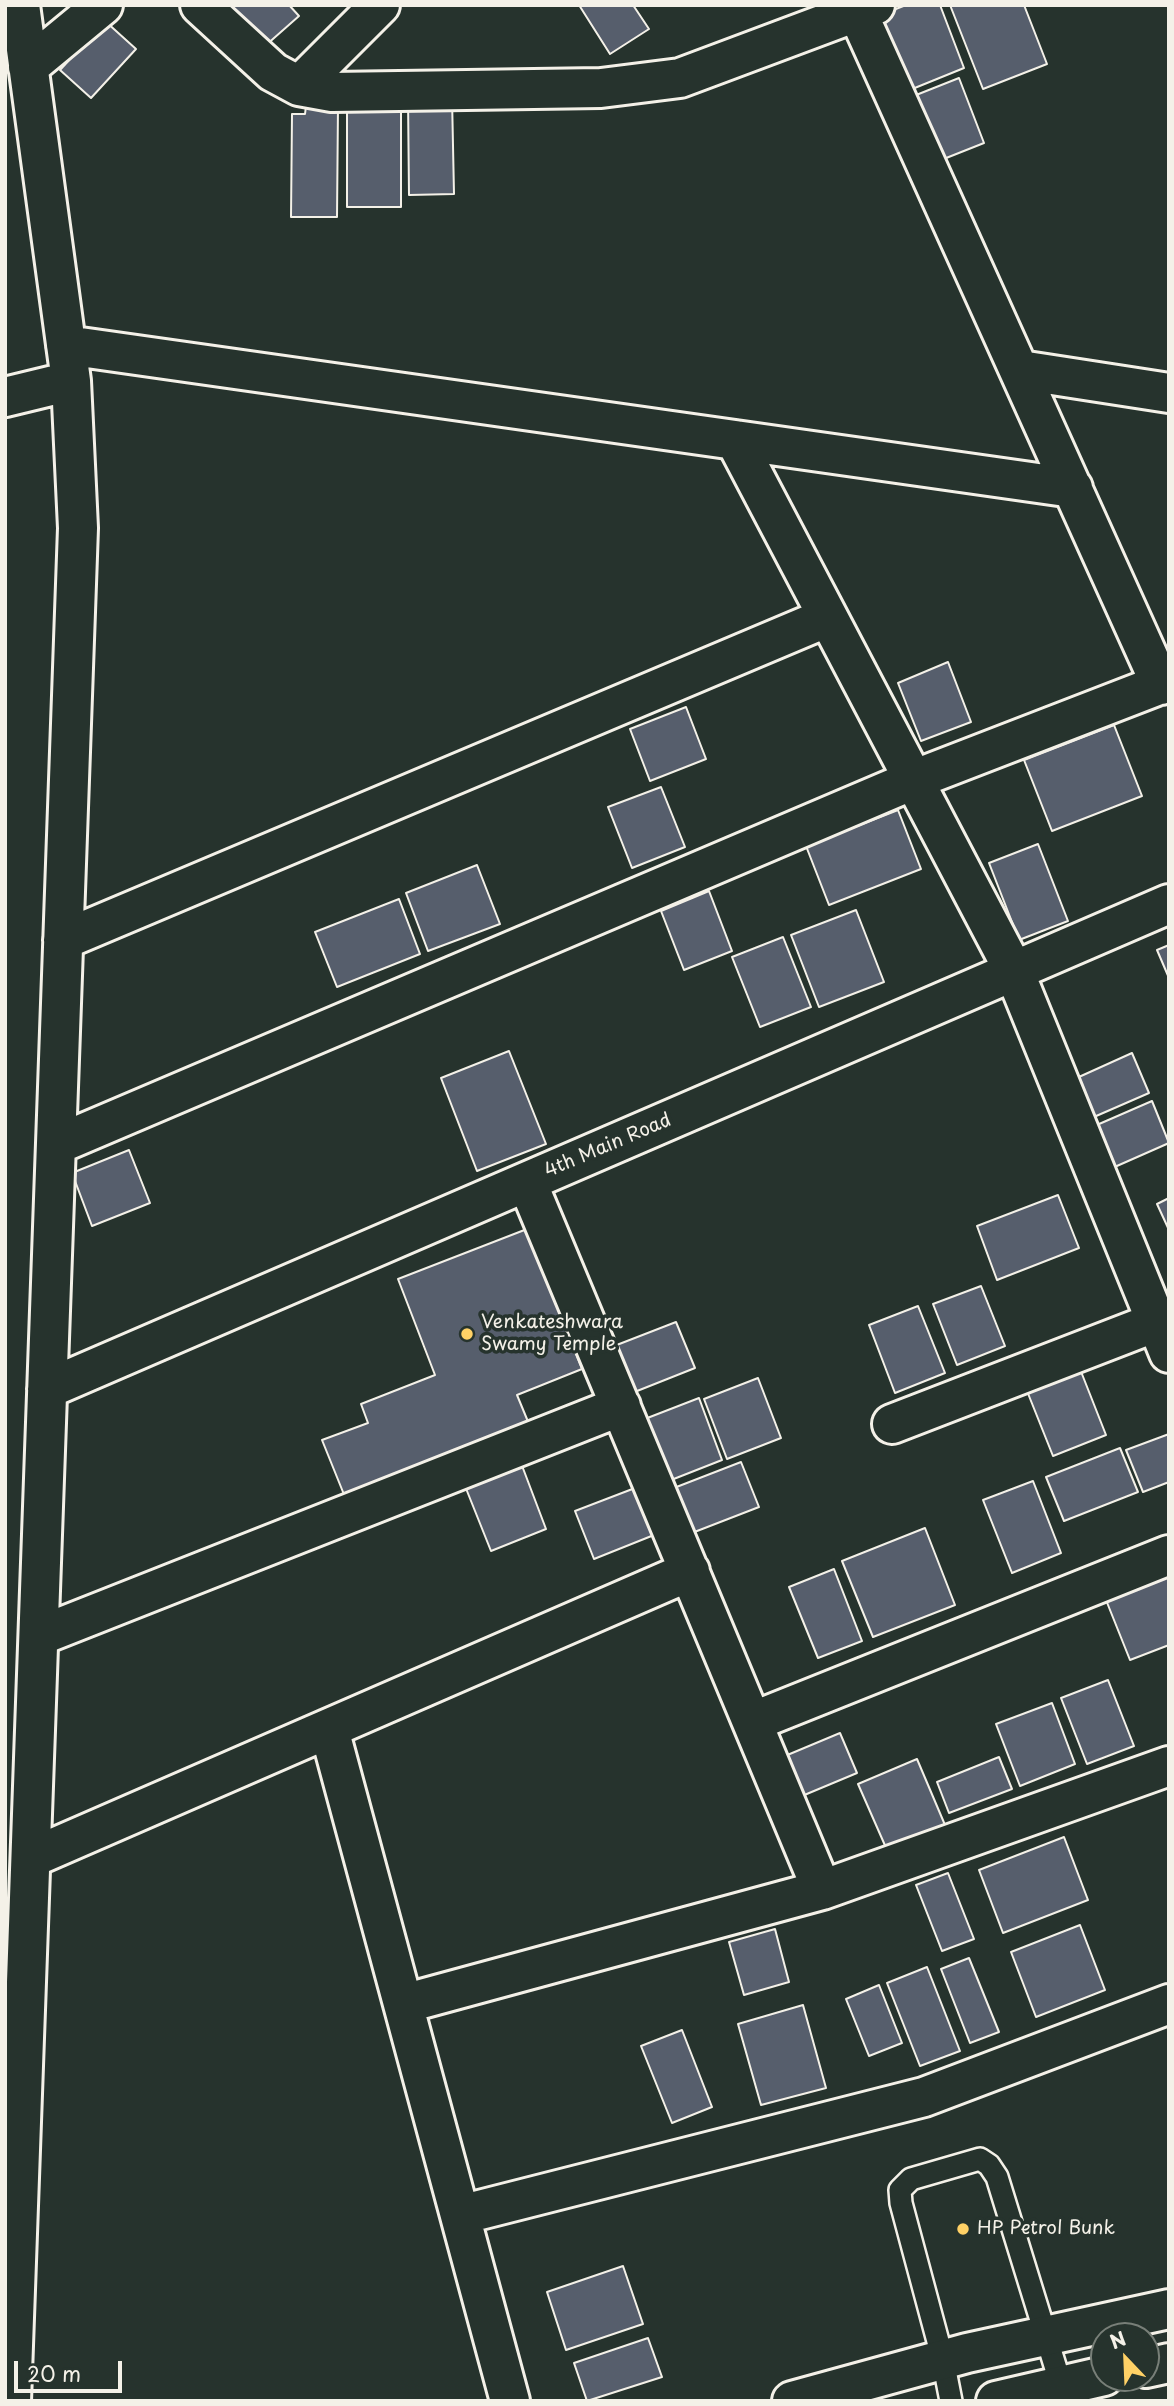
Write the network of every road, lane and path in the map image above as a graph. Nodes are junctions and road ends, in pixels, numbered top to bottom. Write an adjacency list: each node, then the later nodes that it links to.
1 (20, 5): 6 (main road)
2 (103, 5): 6 (main road)
3 (201, 5): 7 (main road)
4 (380, 5): 7 (main road)
5 (863, 8): 7 (main road); 9 (main road)
6 (29, 67): 8 (main road)
7 (299, 86)
8 (69, 363): 11 (main road); 12 (main road); 18 (main road)
9 (1020, 370): 10 (main road); 13 (main road)
10 (1169, 393)
11 (5, 397)
12 (735, 440): 13 (main road); 14 (main road)
13 (1073, 488): 15 (main road)
14 (828, 617): 16 (main road); 18 (main road)
15 (1165, 683): 16 (main road)
16 (914, 780): 19 (main road); 20 (main road)
17 (1169, 904): 19 (main road, 4th Main Road)
18 (63, 940): 20 (main road)
19 (1014, 971): 21 (main road, 4th Main Road); 22 (main road)
20 (56, 1145): 23 (main road)
21 (527, 1182): 23 (main road, 4th Main Road); 24 (main road)
22 (1163, 1338): 25 (main road)
23 (47, 1389): 28 (main road)
24 (621, 1406): 27 (main road); 28 (main road)
25 (892, 1424)
26 (1169, 1555): 29 (main road)
27 (690, 1571): 29 (main road); 30 (main road)
28 (38, 1636): 32 (main road)
29 (752, 1721): 33 (main road)
30 (329, 1728): 32 (main road); 34 (main road)
31 (1169, 1766): 33 (main road)
32 (31, 1858): 42 (main road)
33 (822, 1890): 34 (main road)
34 (403, 2004): 36 (main road)
35 (1169, 2004): 36 (main road)
36 (460, 2215): 43 (main road)
37 (1169, 2309): 38 (main road)
38 (1046, 2336): 39 (main road); 39 (lane); 41 (lane)
39 (943, 2360): 44 (main road); 45 (lane)
40 (1090, 2379): 41 (main road)
41 (1061, 2385): 46 (main road)
42 (11, 2401)
43 (510, 2401)
44 (792, 2401)
45 (951, 2401)
46 (996, 2401)

